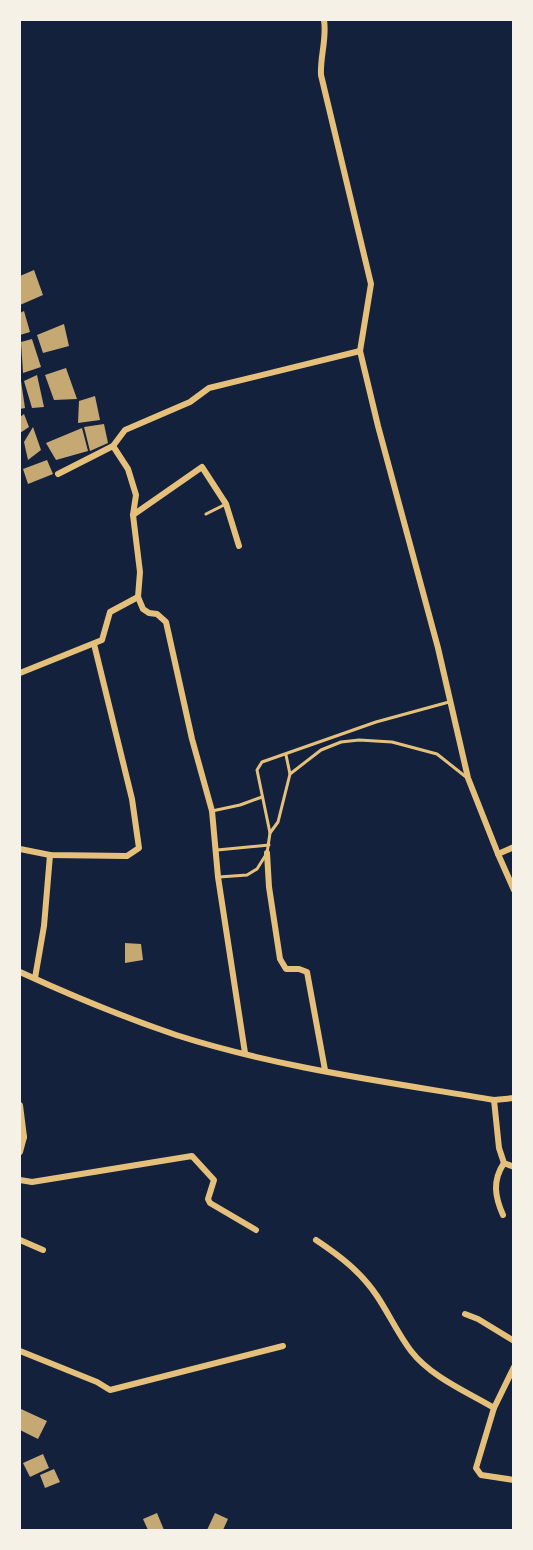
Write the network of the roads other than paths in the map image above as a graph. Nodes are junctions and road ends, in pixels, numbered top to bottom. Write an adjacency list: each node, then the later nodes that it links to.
1 (324, 20): 2 (street)
2 (360, 351): 3 (street); 12 (street)
3 (114, 446): 4 (street); 6 (street)
4 (58, 474)
5 (226, 504): 6 (street); 7 (lane); 8 (street)
6 (133, 514): 9 (street)
7 (206, 514)
8 (238, 546)
9 (138, 597): 10 (street); 17 (street)
10 (94, 644): 11 (street); 25 (street)
11 (20, 673)
12 (451, 702): 13 (lane); 15 (street)
13 (286, 755): 14 (lane); 16 (lane)
14 (290, 774): 15 (lane); 18 (lane)
15 (468, 778): 24 (street)
16 (262, 797): 17 (lane); 18 (lane)
17 (212, 811): 22 (street)
18 (270, 833): 19 (lane)
19 (269, 845): 22 (lane); 23 (lane)
20 (513, 847): 24 (street)
21 (20, 849): 25 (street)
22 (217, 850): 26 (street)
23 (267, 854): 26 (lane); 31 (street)
24 (498, 854): 27 (street)
25 (50, 855): 29 (street)
26 (218, 877): 30 (street)
27 (513, 890)
28 (20, 972): 29 (street)
29 (35, 978): 30 (street)
30 (245, 1053): 31 (street)
31 (325, 1070): 33 (street)
32 (513, 1098): 33 (street)
33 (494, 1100): 37 (street)
34 (20, 1105): 35 (street)
35 (22, 1136): 36 (street)
36 (20, 1152)
37 (504, 1163): 38 (street); 40 (street)
38 (513, 1167)
39 (20, 1180): 41 (street)
40 (503, 1215)
41 (256, 1230)
42 (20, 1239): 44 (street)
43 (316, 1240): 50 (street)
44 (43, 1250)
45 (465, 1314): 46 (street)
46 (513, 1341)
47 (283, 1346): 48 (street)
48 (20, 1352)
49 (513, 1367): 50 (street)
50 (494, 1408): 51 (street)
51 (513, 1480)

